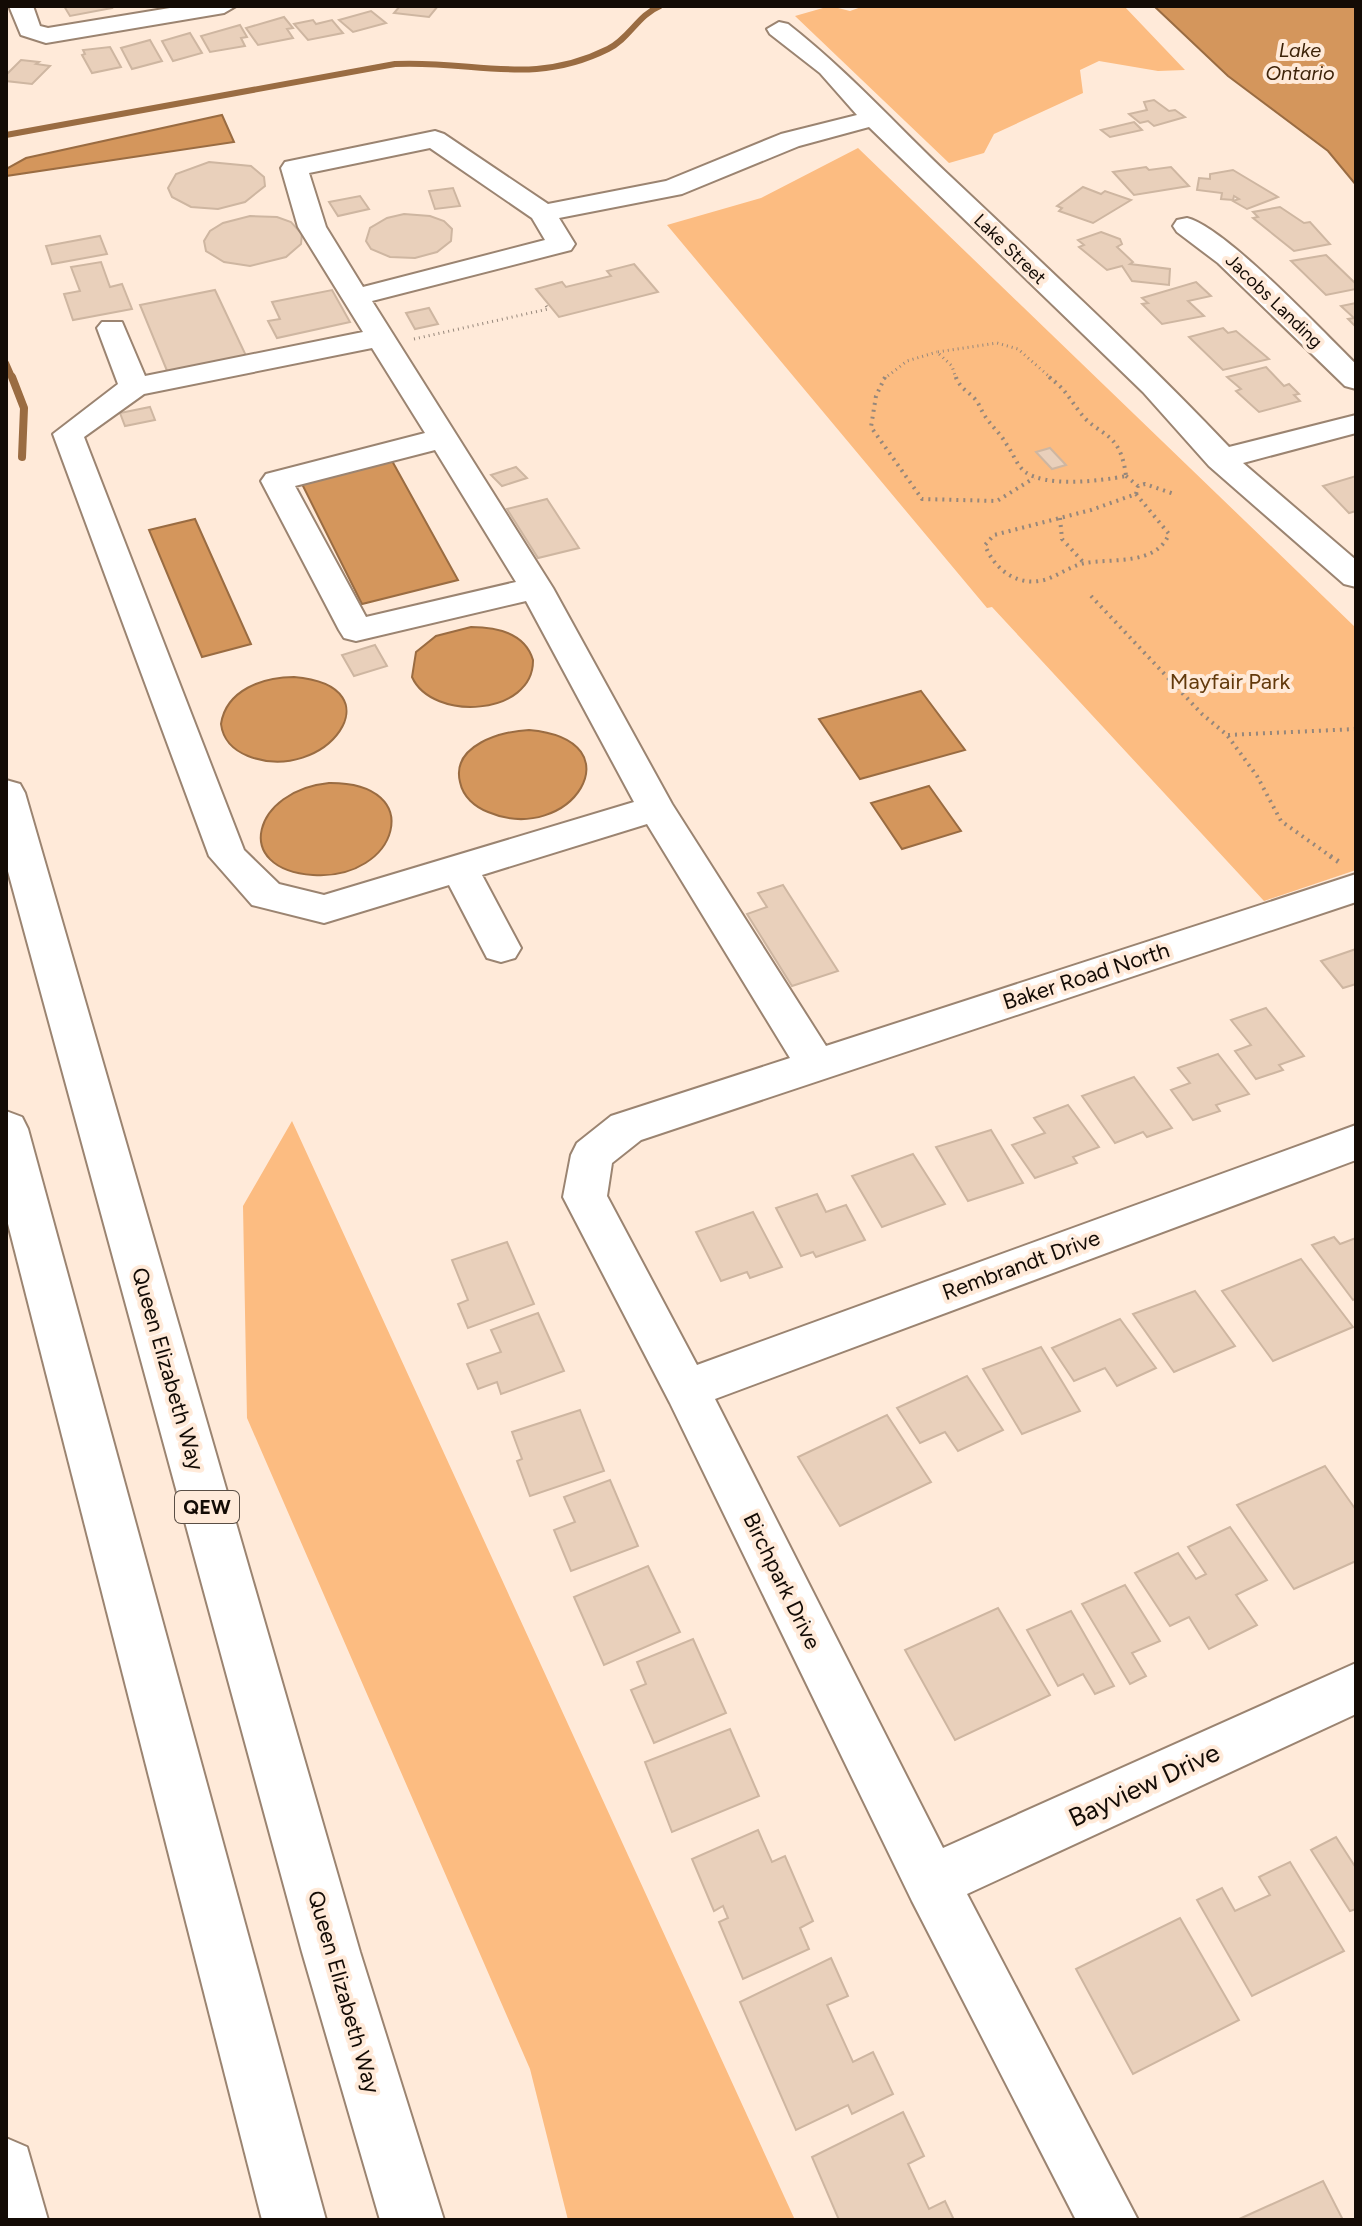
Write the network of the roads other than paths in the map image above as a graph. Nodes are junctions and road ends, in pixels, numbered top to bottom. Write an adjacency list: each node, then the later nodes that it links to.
1 (21, 6): 2 (street)
2 (224, 6)
3 (772, 21): 4 (street, Lake Street)
4 (870, 115): 5 (street); 14 (street, Lake Street)
5 (543, 213): 7 (street); 7 (street)
6 (1187, 226): 10 (street, Jacobs Landing)
7 (356, 297): 9 (street)
8 (112, 328): 11 (street)
9 (383, 341): 11 (street); 13 (street)
10 (1356, 380)
11 (134, 387): 19 (street)
12 (1356, 424): 14 (street)
13 (443, 438): 16 (street); 16 (street)
14 (1228, 457): 15 (street, Lake Street)
15 (1352, 573)
16 (536, 588): 18 (street)
17 (6, 793): 31 (highway, Queen Elizabeth Way / QEW)
18 (656, 808): 19 (street); 22 (street)
19 (459, 868): 21 (street)
20 (1352, 879): 22 (street, Baker Road North)
21 (501, 948)
22 (815, 1064): 25 (street, Birchpark Drive)
23 (6, 1129): 30 (highway)
24 (1356, 1142): 25 (street, Rembrandt Drive)
25 (686, 1389): 27 (street, Birchpark Drive)
26 (1356, 1688): 27 (street, Bayview Drive)
27 (931, 1882): 32 (street, Birchpark Drive)
28 (6, 2168): 29 (street)
29 (18, 2220)
30 (294, 2220)
31 (412, 2220)
32 (1108, 2220)

